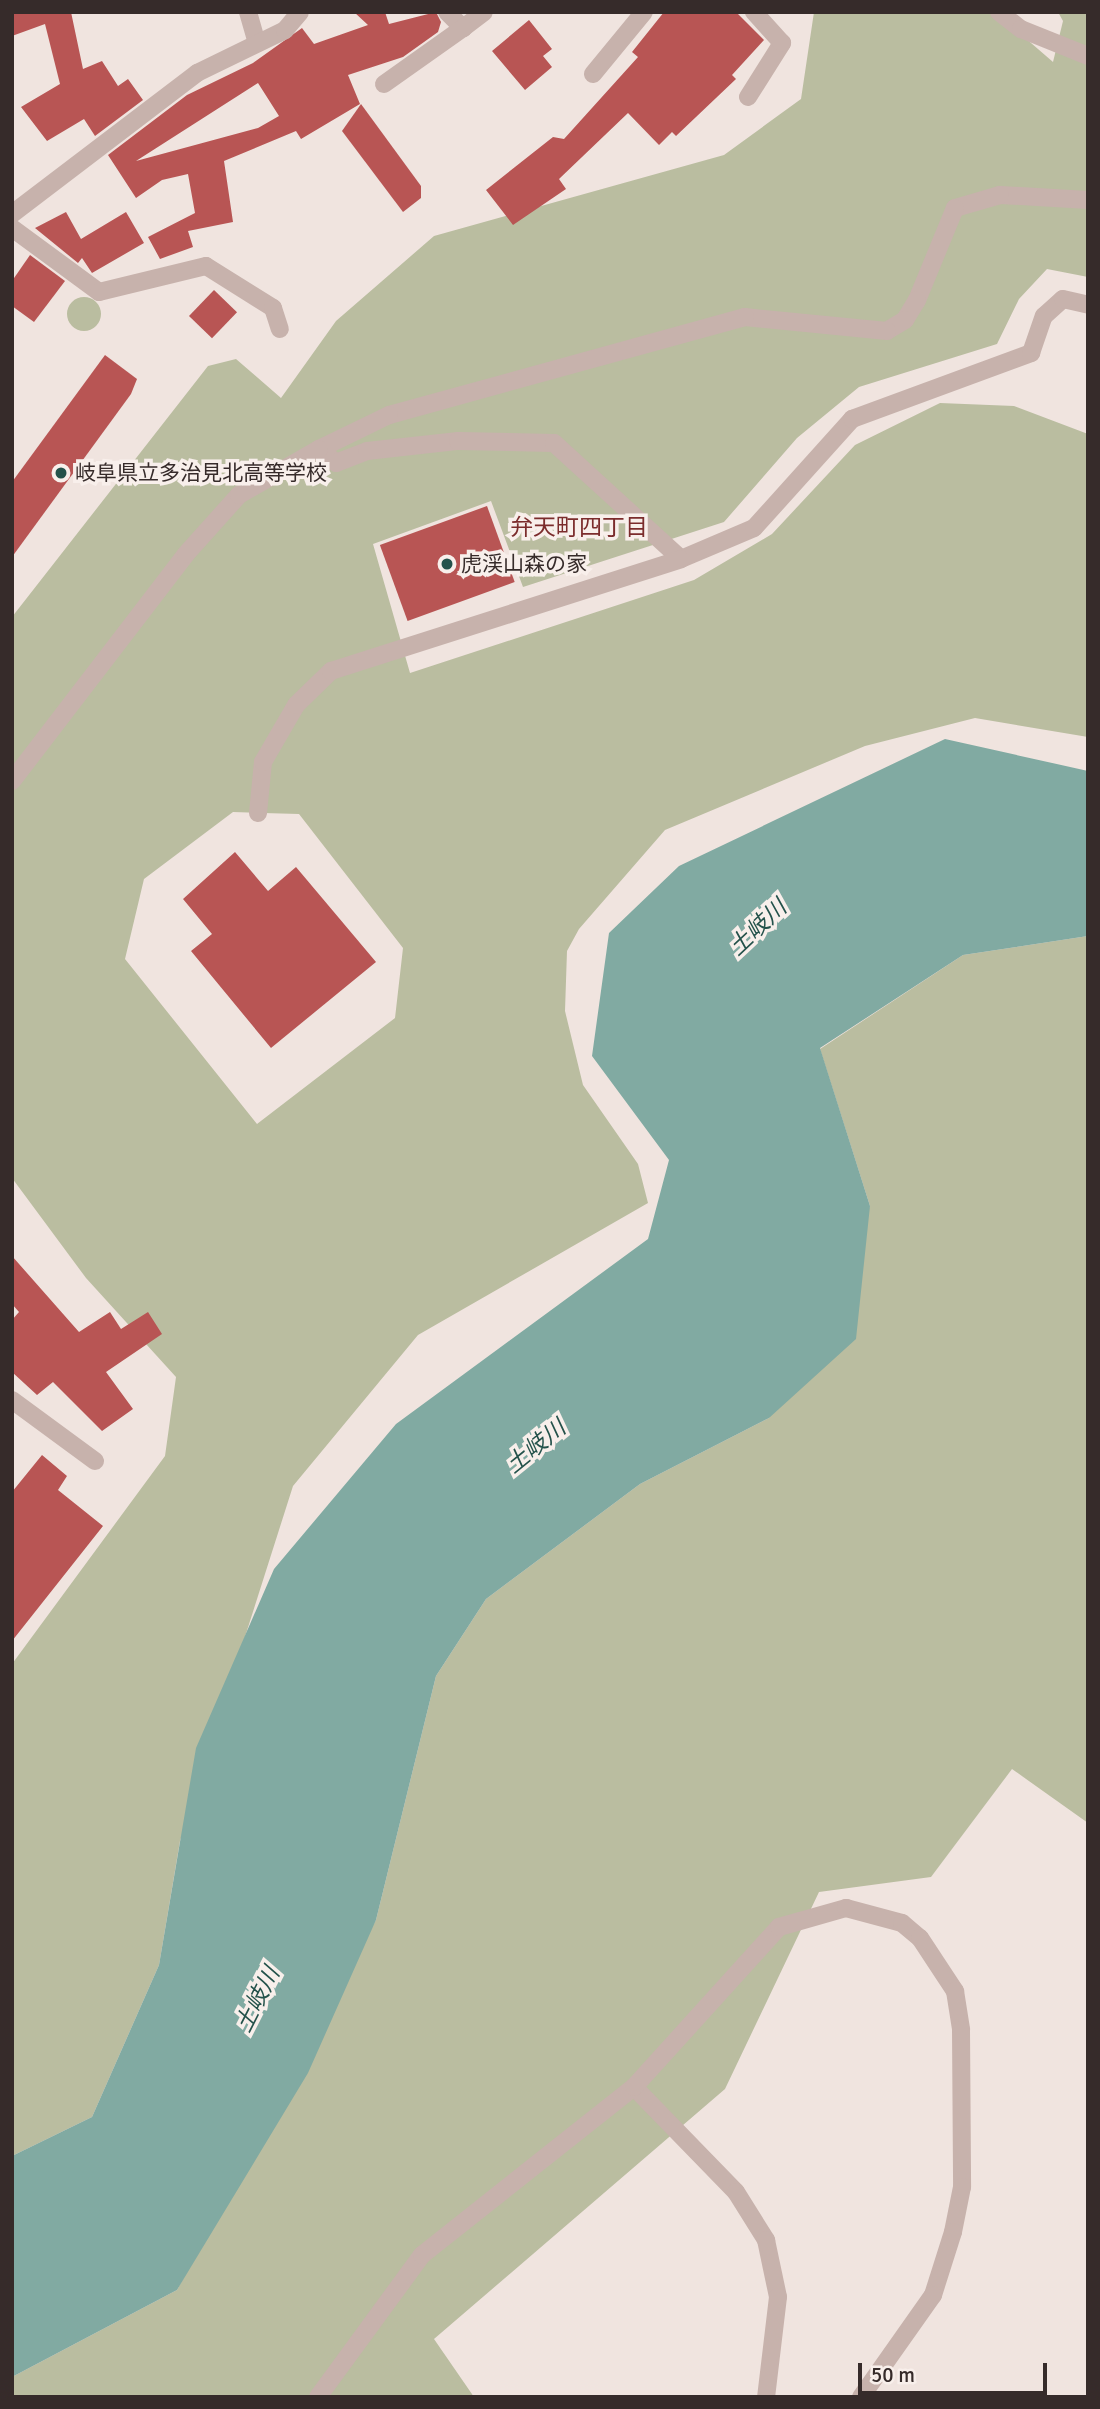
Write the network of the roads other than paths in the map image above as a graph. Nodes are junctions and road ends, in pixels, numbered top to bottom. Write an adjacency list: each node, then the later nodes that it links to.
1 (248, 12): 9 (street)
2 (300, 12): 9 (street)
3 (447, 12): 8 (street)
4 (484, 12): 8 (street)
5 (644, 12): 11 (street)
6 (754, 12): 13 (street)
7 (999, 12): 10 (street)
8 (463, 28): 12 (street)
9 (256, 40): 15 (street)
10 (1088, 56)
11 (593, 74)
12 (384, 84)
13 (748, 97)
14 (1088, 200): 19 (street)
15 (12, 214)
16 (12, 228): 18 (street)
17 (1088, 305): 20 (street)
18 (280, 329)
19 (319, 449): 20 (street); 21 (street)
20 (681, 559): 22 (street)
21 (12, 781)
22 (258, 813)
23 (12, 1400): 24 (street)
24 (95, 1461)
25 (634, 2087): 26 (street); 27 (street); 28 (street)
26 (318, 2397)
27 (766, 2397)
28 (861, 2397)

